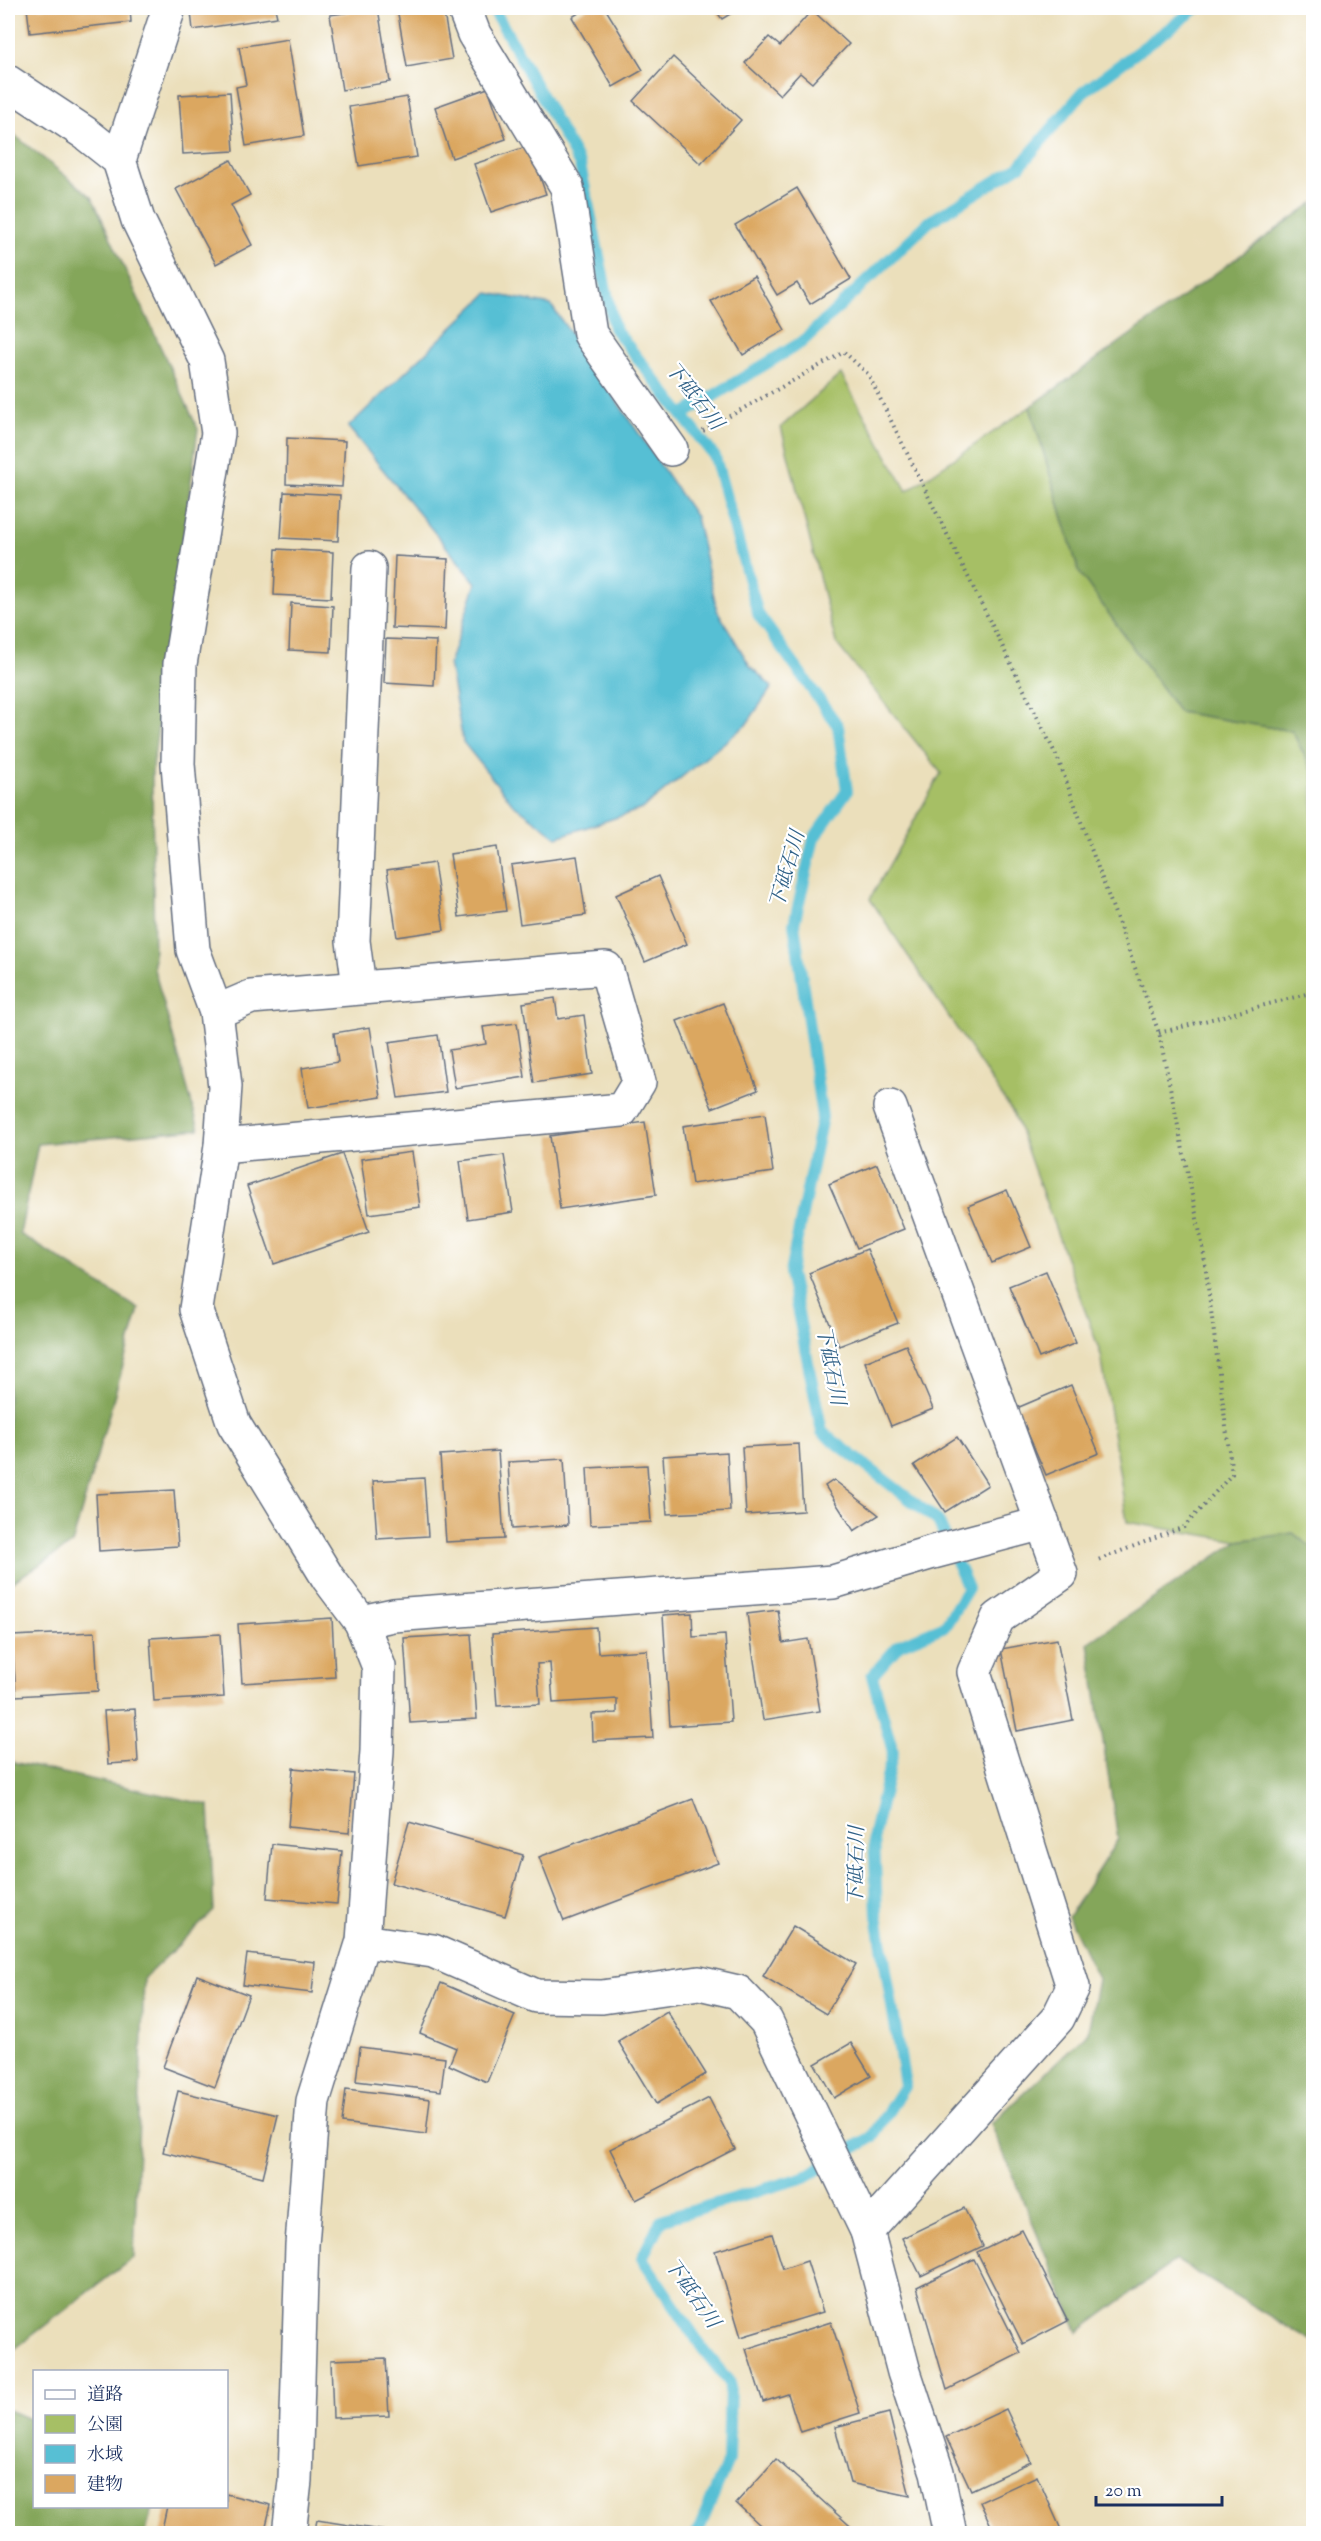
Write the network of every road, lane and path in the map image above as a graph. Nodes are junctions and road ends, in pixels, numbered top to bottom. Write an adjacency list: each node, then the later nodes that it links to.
1 (169, 8): 4 (street)
2 (464, 8): 6 (street)
3 (8, 82): 4 (street)
4 (119, 160): 10 (street)
5 (714, 425): 11 (path)
6 (671, 449)
7 (369, 568): 8 (street)
8 (359, 987): 10 (street); 13 (street)
9 (1314, 992): 11 (path)
10 (216, 1012): 13 (street)
11 (1159, 1033): 15 (path)
12 (890, 1107): 14 (street)
13 (221, 1146): 16 (street)
14 (1043, 1523): 15 (street); 16 (street)
15 (1061, 1574): 18 (street)
16 (361, 1622): 17 (street)
17 (363, 1941): 18 (street); 19 (street)
18 (867, 2231): 20 (street)
19 (289, 2534)
20 (951, 2534)

